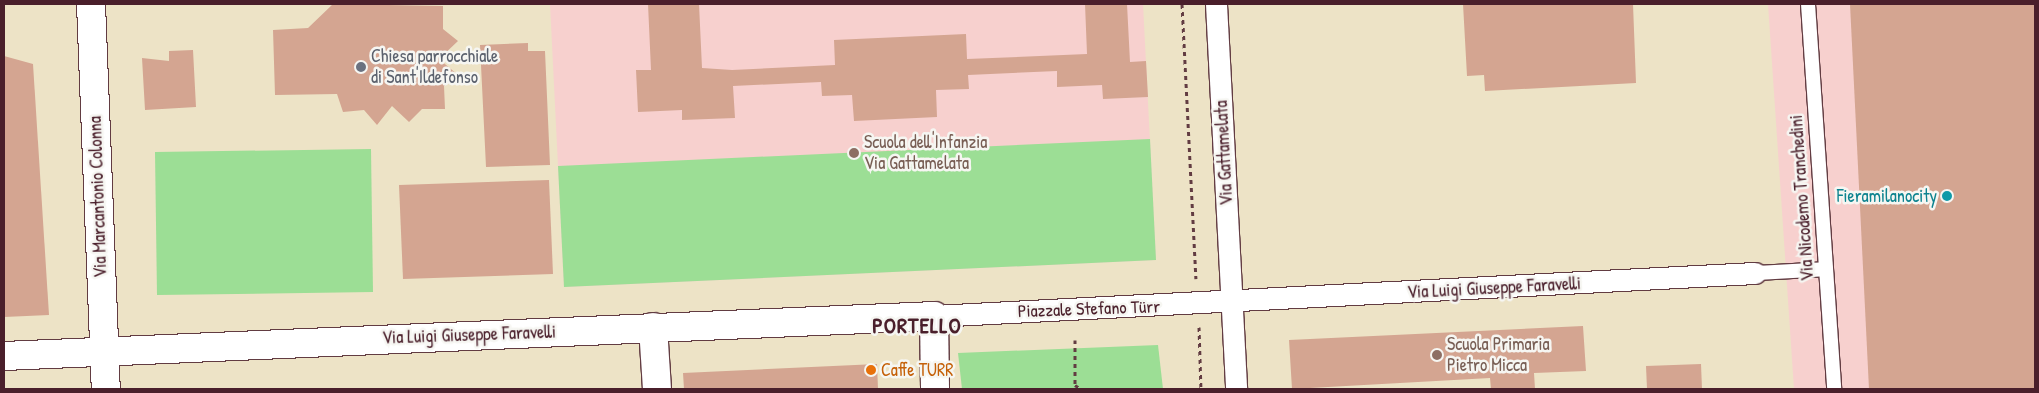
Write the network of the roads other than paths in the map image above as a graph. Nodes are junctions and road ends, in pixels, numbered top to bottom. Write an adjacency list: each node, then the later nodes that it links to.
1 (91, 4): 9 (street, Via Marcantonio Colonna)
2 (1216, 4): 6 (street, Via Gattamelata)
3 (1808, 4): 4 (lane, Via Nicodemo Tranchedini)
4 (1826, 269): 5 (lane); 15 (lane, Via Nicodemo Tranchedini)
5 (1755, 273): 6 (street, Via Luigi Giuseppe Faravelli)
6 (1232, 303): 7 (street, Piazzale Stefano Türr); 14 (street)
7 (934, 316): 8 (street, Via Luigi Giuseppe Faravelli); 13 (street)
8 (653, 327): 9 (street, Via Luigi Giuseppe Faravelli); 12 (street)
9 (104, 350): 10 (street, Via Luigi Giuseppe Faravelli); 11 (street, Via Marcantonio Colonna)
10 (4, 356)
11 (106, 389)
12 (657, 389)
13 (935, 389)
14 (1236, 389)
15 (1834, 389)

